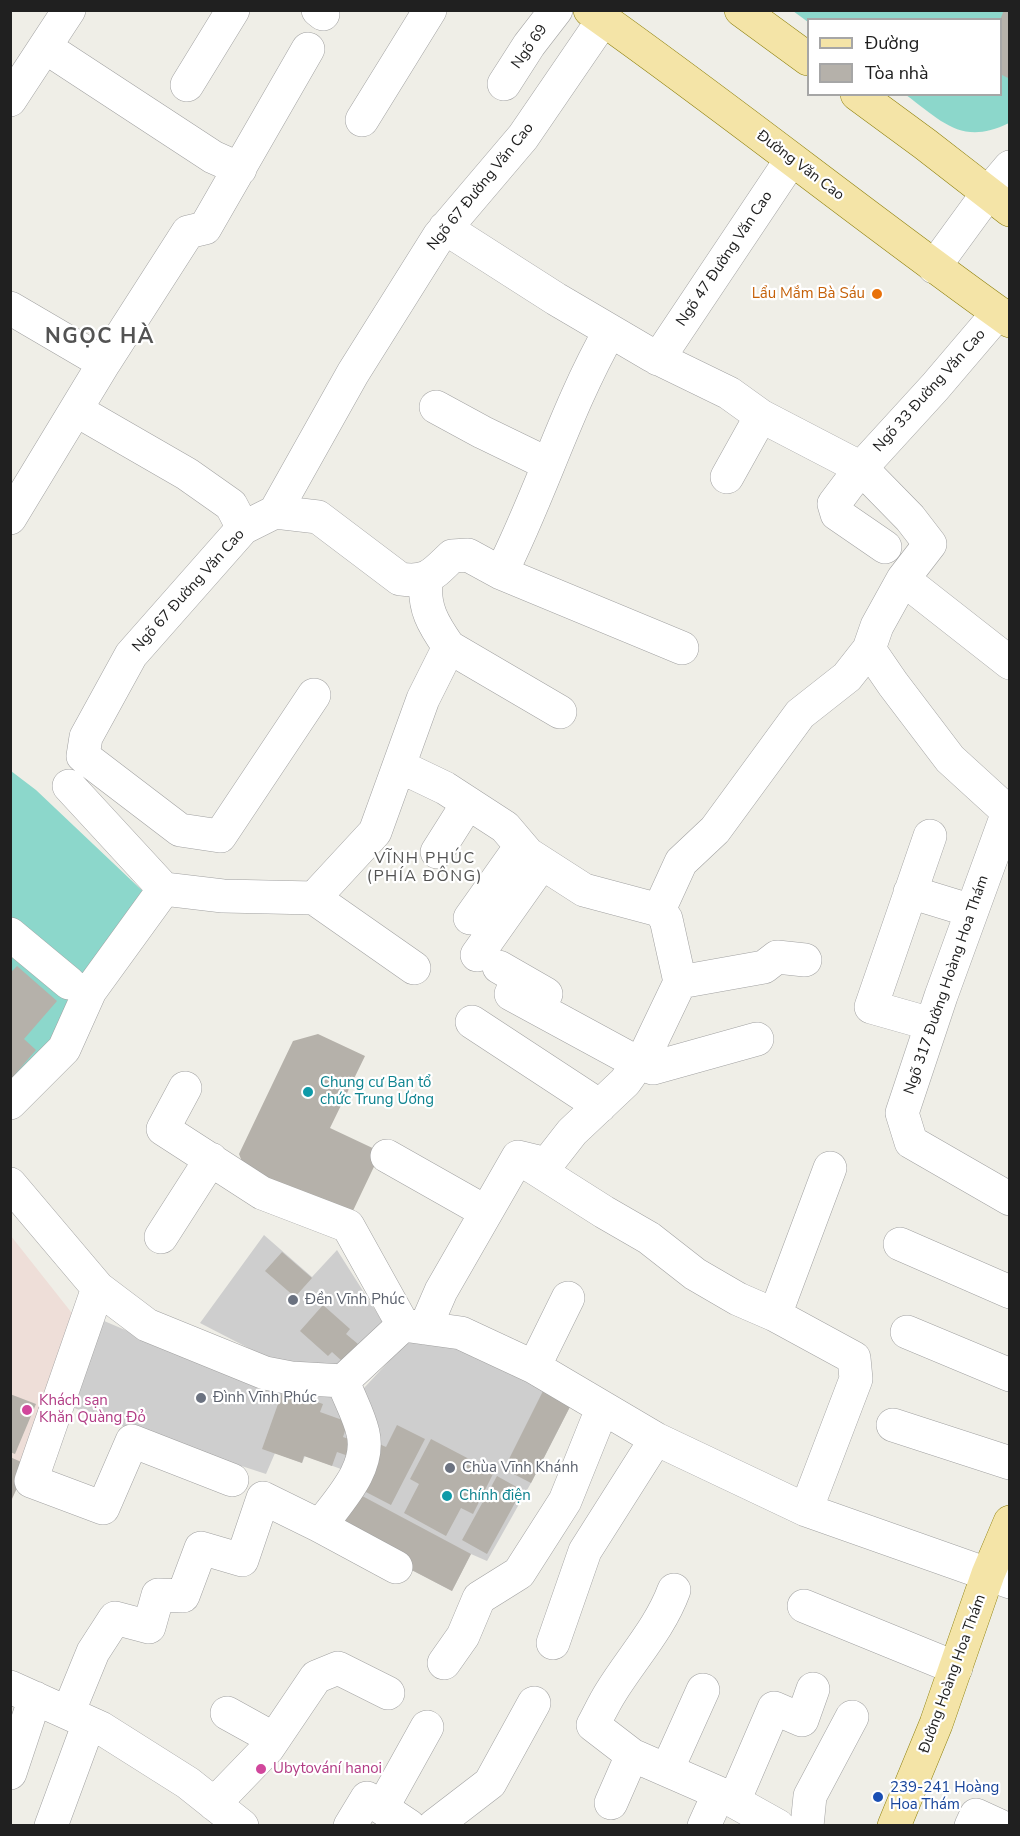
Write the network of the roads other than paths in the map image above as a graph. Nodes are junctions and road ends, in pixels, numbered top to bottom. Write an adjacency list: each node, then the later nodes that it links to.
1 (69, 10): 7 (street)
2 (233, 10): 11 (street)
3 (430, 10): 14 (street)
4 (556, 10): 10 (street, Ngõ 69)
5 (741, 10): 9 (main road)
6 (597, 15): 15 (main road, Đường Văn Cao); 19 (street, Ngõ 67 Đường Văn Cao)
7 (45, 47): 13 (street); 17 (street)
8 (308, 49): 17 (street)
9 (807, 58)
10 (504, 84)
11 (187, 85)
12 (860, 96): 18 (main road)
13 (10, 100)
14 (362, 120)
15 (791, 160): 20 (main road, Đường Văn Cao); 24 (street, Ngõ 47 Đường Văn Cao)
16 (1010, 167): 18 (street)
17 (240, 169): 25 (street)
18 (999, 201): 20 (street)
19 (445, 228): 23 (street); 32 (street, Ngõ 67 Đường Văn Cao)
20 (934, 267): 22 (main road, Đường Văn Cao)
21 (10, 308): 25 (street)
22 (1004, 317): 30 (street, Ngõ 33 Đường Văn Cao)
23 (610, 331): 24 (street); 29 (street)
24 (658, 358): 28 (street)
25 (104, 363): 27 (street)
26 (436, 407): 29 (street)
27 (76, 410): 33 (street); 34 (street)
28 (761, 416): 30 (street); 31 (street)
29 (548, 464): 36 (street)
30 (861, 468): 35 (street, Ngõ 33 Đường Văn Cao); 38 (street)
31 (727, 477)
32 (275, 512): 34 (street, Ngõ 67 Đường Văn Cao); 37 (street)
33 (10, 518)
34 (243, 528): 43 (street, Ngõ 67 Đường Văn Cao)
35 (885, 547)
36 (501, 573): 37 (street); 40 (street)
37 (426, 579): 39 (street)
38 (903, 579): 41 (street); 42 (street)
39 (449, 647): 44 (street); 45 (street)
40 (682, 648)
41 (869, 649): 54 (street); 55 (street, Ngõ 317 Đường Hoàng Hoa Thám)
42 (1010, 663)
43 (315, 695)
44 (560, 712)
45 (399, 766): 47 (street); 53 (street)
46 (69, 786): 51 (street)
47 (468, 803): 49 (street); 50 (street)
48 (930, 836): 52 (street)
49 (437, 852)
50 (532, 855): 54 (street); 56 (street); 65 (street)
51 (164, 889): 53 (street); 67 (street)
52 (910, 892): 55 (street); 63 (street)
53 (314, 898): 59 (street)
54 (659, 910): 60 (street)
55 (972, 910): 63 (street, Ngõ 317 Đường Hoàng Hoa Thám)
56 (470, 918)
57 (10, 934): 61 (street)
58 (805, 960): 60 (street)
59 (414, 968)
60 (680, 981): 65 (street)
61 (69, 983)
62 (472, 1022): 68 (street)
63 (931, 1024): 74 (street, Ngõ 317 Đường Hoàng Hoa Thám)
64 (757, 1039): 65 (street)
65 (642, 1057): 68 (street)
66 (185, 1088): 71 (street)
67 (10, 1104)
68 (600, 1106): 70 (street)
69 (387, 1156): 75 (street)
70 (518, 1157): 75 (street); 81 (street)
71 (211, 1159): 76 (street); 82 (street)
72 (830, 1168): 81 (street)
73 (10, 1184): 78 (street)
74 (1010, 1198)
75 (486, 1212): 82 (street)
76 (161, 1237)
77 (900, 1244): 79 (street)
78 (98, 1288): 86 (street); 91 (street)
79 (1010, 1292)
80 (568, 1298): 84 (street)
81 (775, 1315): 92 (street)
82 (414, 1327): 84 (street); 86 (street)
83 (907, 1332): 85 (street)
84 (534, 1367): 87 (street)
85 (1010, 1375)
86 (343, 1381): 94 (street)
87 (602, 1409): 89 (street); 100 (street)
88 (893, 1425): 90 (street)
89 (656, 1439): 92 (street); 99 (street)
90 (1010, 1463)
91 (232, 1480)
92 (807, 1510): 96 (street)
93 (1010, 1522): 96 (main road, Đường Hoàng Hoa Thám)
94 (320, 1526): 95 (street); 109 (street)
95 (396, 1567)
96 (999, 1578): 101 (main road, Đường Hoàng Hoa Thám)
97 (674, 1590): 112 (street)
98 (804, 1606): 101 (street)
99 (553, 1643)
100 (444, 1663)
101 (956, 1668): 127 (main road, Đường Hoàng Hoa Thám)
102 (813, 1689): 115 (street)
103 (703, 1690): 113 (street)
104 (23, 1693): 109 (street); 114 (street)
105 (388, 1693): 111 (street)
106 (534, 1702): 123 (street)
107 (227, 1713): 111 (street)
108 (852, 1717): 126 (street)
109 (79, 1718): 117 (street); 119 (street)
110 (427, 1727): 118 (street)
111 (274, 1739): 117 (street)
112 (632, 1755): 113 (street); 116 (street)
113 (667, 1770): 115 (street)
114 (10, 1773)
115 (727, 1797): 124 (street); 125 (street)
116 (611, 1803)
117 (214, 1804): 120 (street)
118 (382, 1808): 121 (street); 122 (street)
119 (51, 1826)
120 (242, 1826)
121 (350, 1826)
122 (409, 1826)
123 (434, 1826)
124 (704, 1826)
125 (778, 1826)
126 (807, 1826)
127 (894, 1826)
128 (971, 1826): 129 (street)
129 (1000, 1826)

